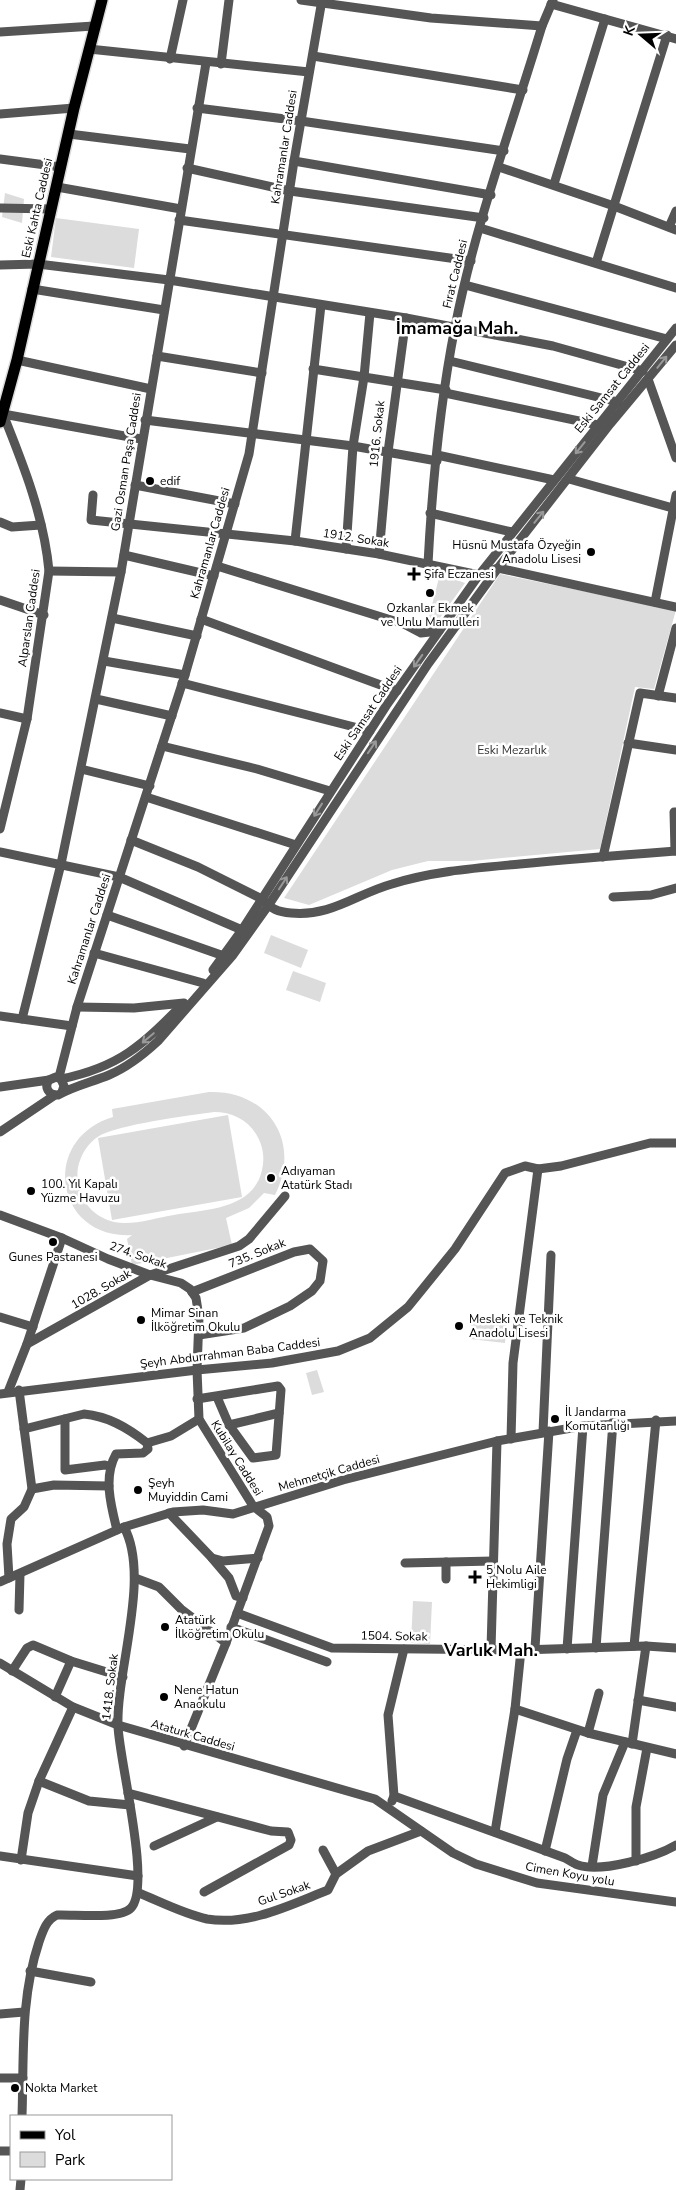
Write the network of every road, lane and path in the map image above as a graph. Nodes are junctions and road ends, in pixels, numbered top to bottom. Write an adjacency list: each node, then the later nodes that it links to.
1 (102, 0): 8 (main road, Eski Kahta Caddesi)
2 (184, 0): 15 (street)
3 (230, 0): 17 (street)
4 (301, 0): 5 (street)
5 (322, 1): 9 (street); 14 (street, Kahramanlar Caddesi)
6 (552, 2): 7 (street); 9 (street, Fırat Caddesi)
7 (605, 18): 11 (street); 32 (street)
8 (94, 26): 10 (street); 13 (main road, Eski Kahta Caddesi)
9 (542, 26): 19 (street, Fırat Caddesi)
10 (0, 32)
11 (666, 36): 12 (street); 36 (street)
12 (676, 39)
13 (89, 49): 15 (street); 20 (main road, Eski Kahta Caddesi)
14 (313, 56): 18 (street, Kahramanlar Caddesi); 19 (street)
15 (170, 59): 16 (street)
16 (206, 63): 17 (street); 21 (street, Gazi Osman Paşa Caddesi)
17 (221, 64): 18 (street)
18 (309, 72): 23 (street, Kahramanlar Caddesi)
19 (523, 90): 26 (street, Fırat Caddesi)
20 (74, 108): 22 (street); 24 (main road, Eski Kahta Caddesi)
21 (197, 108): 23 (street); 25 (street, Gazi Osman Paşa Caddesi)
22 (0, 114)
23 (301, 120): 26 (street); 28 (street, Kahramanlar Caddesi)
24 (69, 134): 25 (street); 29 (main road, Eski Kahta Caddesi)
25 (190, 149): 31 (street, Gazi Osman Paşa Caddesi)
26 (504, 151): 30 (street, Fırat Caddesi)
27 (0, 159): 29 (street)
28 (294, 161): 34 (street, Kahramanlar Caddesi); 35 (street)
29 (61, 167): 33 (main road, Eski Kahta Caddesi)
30 (499, 167): 32 (street); 35 (street, Fırat Caddesi)
31 (187, 168): 34 (street); 39 (street, Gazi Osman Paşa Caddesi)
32 (554, 184): 36 (street)
33 (57, 187): 38 (main road, Eski Kahta Caddesi); 39 (street)
34 (290, 191): 41 (street); 45 (street, Kahramanlar Caddesi)
35 (490, 195): 41 (street, Fırat Caddesi)
36 (614, 206): 44 (street); 47 (street)
37 (0, 208): 38 (street)
38 (51, 209): 48 (main road, Eski Kahta Caddesi)
39 (181, 209): 42 (street, Gazi Osman Paşa Caddesi)
40 (676, 210): 44 (street)
41 (484, 218): 43 (street, Fırat Caddesi)
42 (179, 220): 45 (street); 50 (street, Gazi Osman Paşa Caddesi)
43 (480, 228): 46 (street, Fırat Caddesi); 47 (street)
44 (673, 228)
45 (284, 234): 46 (street); 54 (street, Kahramanlar Caddesi)
46 (471, 261): 51 (street, Fırat Caddesi)
47 (596, 263): 52 (street)
48 (38, 264): 49 (street); 50 (street); 53 (main road, Eski Kahta Caddesi)
49 (0, 265)
50 (169, 280): 54 (street); 56 (street, Gazi Osman Paşa Caddesi)
51 (465, 285): 59 (street, Fırat Caddesi); 61 (street)
52 (676, 288)
53 (32, 289): 56 (street); 64 (main road, Eski Kahta Caddesi)
54 (274, 297): 55 (street); 68 (street, Kahramanlar Caddesi)
55 (321, 305): 57 (street); 66 (street)
56 (164, 310): 63 (street, Gazi Osman Paşa Caddesi)
57 (370, 313): 58 (street); 69 (street)
58 (406, 318): 59 (street); 71 (street, 1916. Sokak)
59 (455, 328): 65 (street, Fırat Caddesi); 67 (street)
60 (676, 328): 61 (street, Eski Samsat Caddesi)
61 (667, 339): 67 (street, Eski Samsat Caddesi)
62 (676, 345): 70 (street, Eski Samsat Caddesi, one-way to 62)
63 (157, 356): 68 (street); 72 (street, Gazi Osman Paşa Caddesi)
64 (17, 360): 72 (street); 75 (main road, Eski Kahta Caddesi)
65 (450, 361): 73 (street, Fırat Caddesi); 74 (street)
66 (313, 369): 69 (street); 80 (street)
67 (643, 371): 74 (street, Eski Samsat Caddesi)
68 (262, 373): 78 (street, Kahramanlar Caddesi)
69 (364, 376): 71 (street); 81 (street)
70 (648, 379): 84 (street); 85 (street, Eski Samsat Caddesi)
71 (396, 381): 73 (street); 82 (street, 1916. Sokak)
72 (151, 389): 76 (street, Gazi Osman Paşa Caddesi)
73 (446, 392): 77 (street); 83 (street, Fırat Caddesi)
74 (618, 402): 77 (street, Eski Samsat Caddesi)
75 (2, 418): 79 (street); 95 (street, Alparslan Caddesi)
76 (145, 420): 78 (street); 79 (street, Gazi Osman Paşa Caddesi)
77 (598, 425): 86 (street, Eski Samsat Caddesi, one-way to 86)
78 (253, 432): 80 (street); 90 (street, Kahramanlar Caddesi)
79 (141, 439): 87 (street, Gazi Osman Paşa Caddesi)
80 (305, 441): 81 (street); 98 (street)
81 (353, 446): 82 (street); 99 (street)
82 (388, 452): 83 (street); 100 (street, 1916. Sokak)
83 (437, 458): 86 (street); 92 (street, Fırat Caddesi)
84 (676, 458)
85 (569, 479): 91 (street); 104 (street, Eski Samsat Caddesi, one-way to 85)
86 (554, 480): 96 (street, Eski Samsat Caddesi)
87 (135, 485): 90 (street); 94 (street, Gazi Osman Paşa Caddesi)
88 (93, 495): 94 (street, 1912. Sokak)
89 (676, 495): 91 (street)
90 (235, 504): 97 (street, Kahramanlar Caddesi)
91 (675, 509): 110 (street)
92 (430, 513): 96 (street); 102 (street, Fırat Caddesi)
93 (0, 522): 95 (street)
94 (129, 524): 97 (street, 1912. Sokak); 101 (street, Gazi Osman Paşa Caddesi)
95 (40, 525): 105 (street, Alparslan Caddesi)
96 (512, 532): 107 (street, Eski Samsat Caddesi)
97 (227, 534): 98 (street, 1912. Sokak); 103 (street, Kahramanlar Caddesi)
98 (296, 542): 99 (street, 1912. Sokak)
99 (346, 549): 100 (street, 1912. Sokak)
100 (379, 554): 102 (street, 1912. Sokak)
101 (124, 555): 106 (street, Gazi Osman Paşa Caddesi); 108 (street)
102 (428, 564): 107 (street, 1912. Sokak)
103 (217, 566): 108 (street, Kahramanlar Caddesi); 116 (street)
104 (498, 568): 107 (street); 110 (street); 147 (street, Eski Samsat Caddesi, one-way to 104)
105 (49, 571): 106 (street); 112 (street, Alparslan Caddesi)
106 (121, 572): 113 (street, Gazi Osman Paşa Caddesi)
107 (479, 575): 116 (street, Eski Samsat Caddesi)
108 (214, 576): 114 (street, Kahramanlar Caddesi)
109 (0, 600): 112 (street)
110 (655, 602): 111 (street)
111 (676, 607)
112 (44, 615): 127 (street, Alparslan Caddesi)
113 (112, 618): 117 (street); 119 (street, Gazi Osman Paşa Caddesi)
114 (201, 620): 117 (street, Kahramanlar Caddesi); 121 (street)
115 (676, 628): 118 (street)
116 (439, 631): 121 (street, Eski Samsat Caddesi, one-way to 121)
117 (197, 636): 120 (street, Kahramanlar Caddesi)
118 (673, 650): 122 (street)
119 (104, 661): 120 (street); 124 (street, Gazi Osman Paşa Caddesi)
120 (183, 679): 126 (street, Kahramanlar Caddesi); 128 (street)
121 (397, 691): 128 (street, Eski Samsat Caddesi)
122 (658, 696): 123 (street); 129 (street)
123 (676, 698)
124 (96, 699): 126 (street); 132 (street, Gazi Osman Paşa Caddesi)
125 (0, 713): 127 (street)
126 (172, 716): 130 (street, Kahramanlar Caddesi)
127 (26, 719): 137 (street, Alparslan Caddesi)
128 (370, 731): 134 (street, Eski Samsat Caddesi)
129 (628, 743): 131 (street); 142 (street)
130 (162, 746): 133 (street, Kahramanlar Caddesi); 134 (street)
131 (676, 750)
132 (82, 769): 133 (street); 143 (street, Gazi Osman Paşa Caddesi)
133 (150, 786): 135 (street, Kahramanlar Caddesi)
134 (330, 791): 139 (street, Eski Samsat Caddesi, one-way to 139)
135 (146, 797): 138 (street, Kahramanlar Caddesi); 139 (street)
136 (676, 812): 140 (street)
137 (0, 829)
138 (131, 840): 144 (street, Kahramanlar Caddesi); 147 (street)
139 (296, 845): 147 (street, Eski Samsat Caddesi)
140 (676, 851): 142 (street)
141 (0, 852): 143 (street)
142 (604, 857): 147 (street)
143 (61, 864): 144 (street); 156 (street, Gazi Osman Paşa Caddesi)
144 (119, 877): 148 (street, Kahramanlar Caddesi); 149 (street)
145 (676, 888): 146 (street)
146 (613, 897)
147 (265, 902): 149 (street, Eski Samsat Caddesi); 160 (street, Eski Samsat Caddesi)
148 (107, 915): 150 (street, Kahramanlar Caddesi); 151 (street)
149 (242, 930): 151 (street, Eski Samsat Caddesi)
150 (94, 953): 152 (street); 154 (street, Kahramanlar Caddesi)
151 (224, 956): 152 (street, Eski Samsat Caddesi)
152 (203, 983): 153 (street, Eski Samsat Caddesi)
153 (184, 1003): 154 (street); 158 (street, Eski Samsat Caddesi, one-way to 158)
154 (77, 1008): 157 (street, Kahramanlar Caddesi)
155 (0, 1016): 156 (street)
156 (22, 1019): 157 (street)
157 (72, 1026): 158 (street, Kahramanlar Caddesi)
158 (56, 1079): 159 (street, Eski Samsat Caddesi); 160 (street, Kahramanlar Caddesi); 160 (street)
159 (0, 1088)
160 (58, 1093): 161 (street, Eski Samsat Caddesi)
161 (0, 1132)
162 (676, 1143): 163 (street, Şeyh Abdurrahman Baba Caddesi)
163 (538, 1169): 174 (street, Şeyh Abdurrahman Baba Caddesi); 189 (street)
164 (285, 1196): 168 (street, 1028. Sokak)
165 (0, 1215): 166 (street, 274. Sokak)
166 (62, 1238): 168 (street, 274. Sokak); 171 (street)
167 (551, 1255): 188 (street)
168 (150, 1275): 169 (street, 274. Sokak); 173 (street, 1028. Sokak)
169 (192, 1292): 172 (street); 172 (street, 735. Sokak)
170 (0, 1317): 171 (street)
171 (33, 1327): 173 (street)
172 (199, 1335): 174 (street)
173 (27, 1344): 176 (street)
174 (197, 1370): 175 (street, Şeyh Abdurrahman Baba Caddesi); 178 (street, Kubilay Caddesi)
175 (18, 1390): 176 (street, Şeyh Abdurrahman Baba Caddesi); 187 (street)
176 (4, 1393)
177 (217, 1396): 178 (street); 179 (street); 185 (street)
178 (197, 1400): 181 (street, Kubilay Caddesi)
179 (279, 1413): 185 (street); 185 (street)
180 (66, 1419): 187 (street); 191 (street); 192 (street)
181 (199, 1420): 191 (street); 195 (street, Kubilay Caddesi)
182 (656, 1420): 183 (street, Mehmetçik Caddesi); 184 (street, Mehmetçik Caddesi); 212 (street)
183 (676, 1421)
184 (613, 1422): 186 (street, Mehmetçik Caddesi); 215 (street)
185 (229, 1424)
186 (583, 1426): 188 (street, Mehmetçik Caddesi); 218 (street)
187 (24, 1429): 194 (street)
188 (546, 1431): 189 (street, Mehmetçik Caddesi); 214 (street)
189 (511, 1438): 190 (street, Mehmetçik Caddesi)
190 (496, 1441): 195 (street, Mehmetçik Caddesi); 200 (street)
191 (147, 1443): 192 (street)
192 (109, 1466): 193 (street, 1418. Sokak)
193 (109, 1486): 194 (street); 197 (street, 1418. Sokak)
194 (32, 1489): 206 (street)
195 (253, 1506): 196 (street, Mehmetçik Caddesi); 199 (street, Kubilay Caddesi)
196 (169, 1513): 197 (street, Mehmetçik Caddesi); 198 (street)
197 (121, 1529): 203 (street, Mehmetçik Caddesi); 204 (street, 1418. Sokak)
198 (212, 1558): 199 (street); 207 (street)
199 (258, 1558): 207 (street, Kubilay Caddesi)
200 (493, 1561): 201 (street); 219 (street)
201 (446, 1562): 202 (street); 205 (street)
202 (405, 1563)
203 (20, 1574): 206 (street, Mehmetçik Caddesi); 208 (street)
204 (134, 1578): 211 (street); 225 (street, 1418. Sokak)
205 (446, 1579)
206 (4, 1580)
207 (242, 1598): 209 (street, Kubilay Caddesi)
208 (19, 1610)
209 (236, 1613): 210 (street, Kubilay Caddesi); 217 (street, 1504. Sokak)
210 (231, 1628): 211 (street, Kubilay Caddesi); 222 (street)
211 (226, 1644): 236 (street, Kubilay Caddesi)
212 (634, 1646): 213 (street, 1504. Sokak); 215 (street, 1504. Sokak)
213 (646, 1646): 216 (street, 1504. Sokak); 228 (street)
214 (535, 1648): 218 (street, 1504. Sokak); 220 (street, 1504. Sokak)
215 (596, 1648): 218 (street, 1504. Sokak)
216 (676, 1648)
217 (404, 1649): 219 (street, 1504. Sokak); 241 (street)
218 (567, 1649)
219 (491, 1650): 220 (street, 1504. Sokak)
220 (521, 1650): 231 (street)
221 (71, 1661): 224 (street); 225 (street); 227 (street)
222 (327, 1662)
223 (0, 1663): 224 (street, Ataturk Caddesi)
224 (12, 1670): 227 (street, Ataturk Caddesi)
225 (123, 1677): 232 (street, 1418. Sokak)
226 (598, 1693): 234 (street)
227 (55, 1697): 229 (street, Ataturk Caddesi)
228 (638, 1700): 230 (street); 235 (street)
229 (73, 1707): 232 (street, Ataturk Caddesi); 239 (street)
230 (676, 1707)
231 (515, 1709): 233 (street); 246 (street)
232 (118, 1725): 236 (street, Ataturk Caddesi); 240 (street, 1418. Sokak)
233 (577, 1730): 234 (street); 250 (street)
234 (588, 1733): 235 (street)
235 (628, 1743): 237 (street); 254 (street)
236 (184, 1746): 243 (street, Ataturk Caddesi)
237 (647, 1748): 238 (street); 253 (street)
238 (676, 1754)
239 (39, 1781): 242 (street); 252 (street)
240 (128, 1793): 242 (street, 1418. Sokak); 244 (street)
241 (394, 1796): 243 (street); 246 (street)
242 (130, 1805): 256 (street, 1418. Sokak)
243 (389, 1808): 245 (street, Cimen Koyu yolu)
244 (217, 1817): 248 (street); 257 (street)
245 (421, 1831): 255 (street, Gul Sokak); 259 (street, Cimen Koyu yolu)
246 (495, 1832): 250 (street)
247 (676, 1845): 253 (street)
248 (154, 1846)
249 (322, 1850): 255 (street)
250 (545, 1851): 254 (street)
251 (0, 1856): 252 (street)
252 (21, 1860): 256 (street)
253 (636, 1860): 254 (street)
254 (592, 1866)
255 (336, 1874): 258 (street, Gul Sokak)
256 (138, 1876): 258 (street, 1418. Sokak)
257 (204, 1892)
258 (139, 1894): 260 (street)
259 (676, 1902)
260 (30, 1971): 261 (street); 262 (street)
261 (91, 1982)
262 (24, 2012): 263 (street); 265 (street)
263 (0, 2014)
264 (0, 2078): 265 (street)
265 (23, 2078): 266 (street)
266 (22, 2115)

